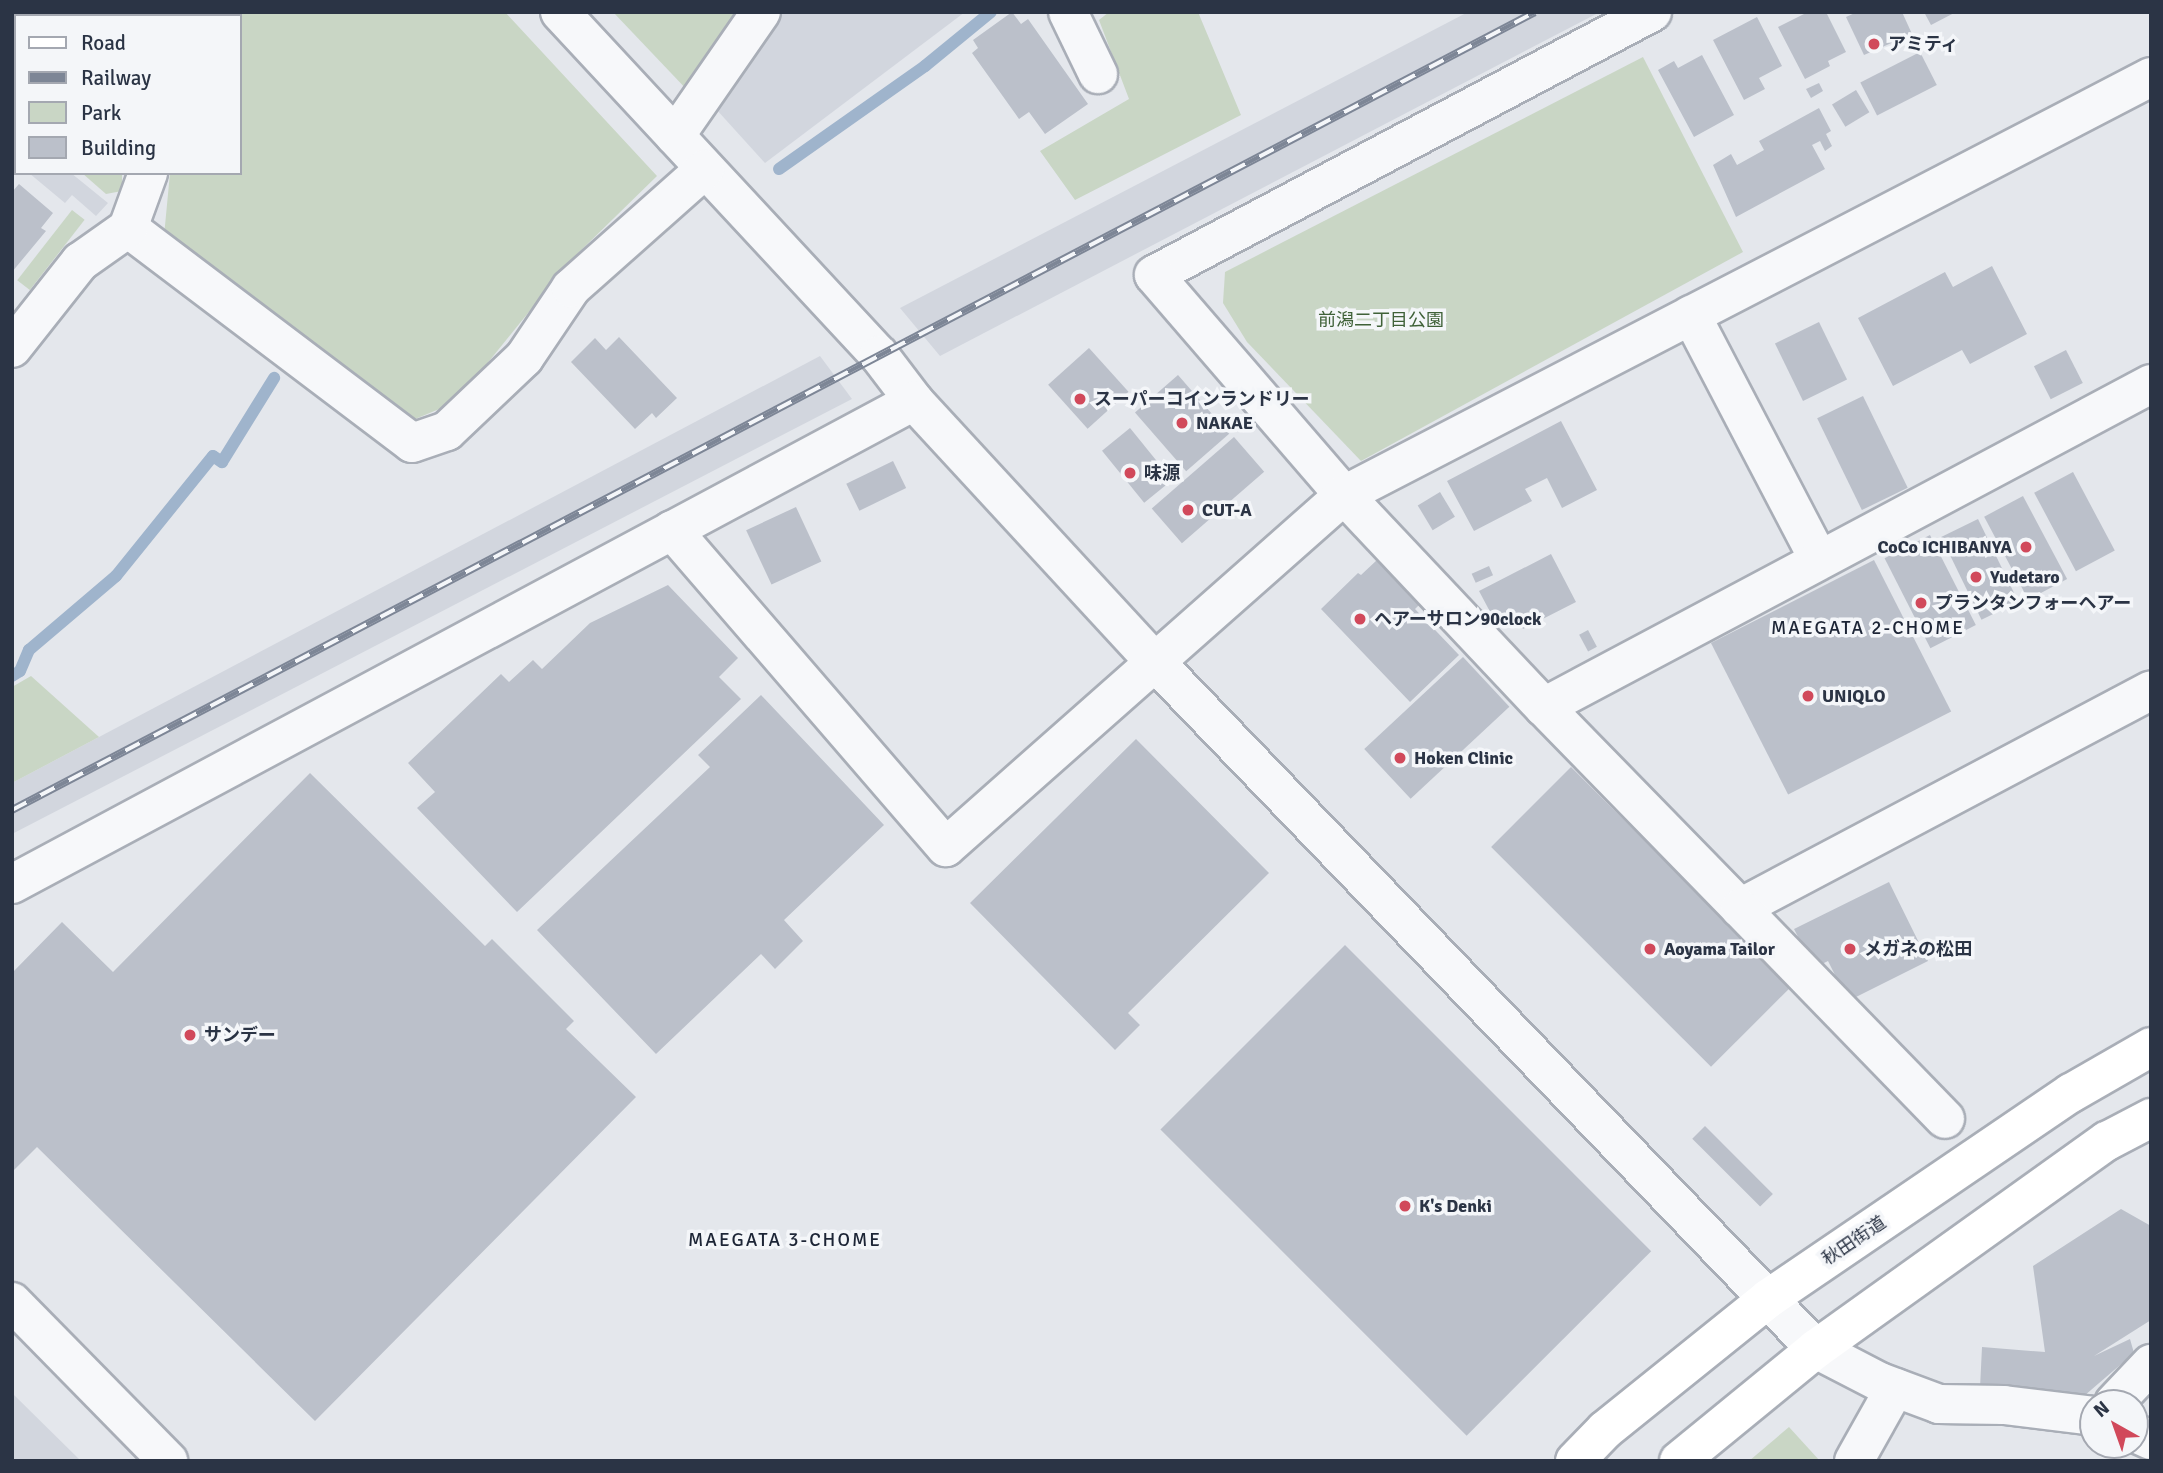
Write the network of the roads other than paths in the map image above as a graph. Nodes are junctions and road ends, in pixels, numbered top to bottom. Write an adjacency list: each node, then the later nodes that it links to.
1 (560, 12): 7 (street)
2 (761, 12): 7 (street)
3 (1068, 12): 5 (street)
4 (1652, 12): 15 (street)
5 (1098, 74)
6 (2151, 76): 11 (street)
7 (675, 136): 8 (street)
8 (705, 169): 10 (street); 14 (street)
9 (147, 175): 10 (street)
10 (128, 228): 12 (street)
11 (1691, 316): 15 (street); 17 (street)
12 (12, 348)
13 (2151, 384): 17 (street)
14 (914, 401): 16 (street); 18 (street)
15 (1345, 495): 18 (street); 20 (street)
16 (672, 530): 18 (street); 21 (street)
17 (1819, 561): 20 (street)
18 (1156, 663): 26 (street)
19 (2151, 690): 22 (street)
20 (1544, 708): 22 (street)
21 (12, 884)
22 (1740, 908): 25 (street)
23 (2151, 1047): 26 (main road, 秋田街道)
24 (2151, 1118): 28 (main road)
25 (1945, 1119)
26 (1769, 1298): 28 (street); 34 (main road, 秋田街道)
27 (12, 1302): 33 (street)
28 (1816, 1349): 30 (street); 35 (main road)
29 (2151, 1364): 31 (street)
30 (1895, 1388): 32 (street); 36 (street)
31 (2127, 1389)
32 (2079, 1414)
33 (167, 1460)
34 (1575, 1461)
35 (1679, 1461)
36 (1854, 1461)

